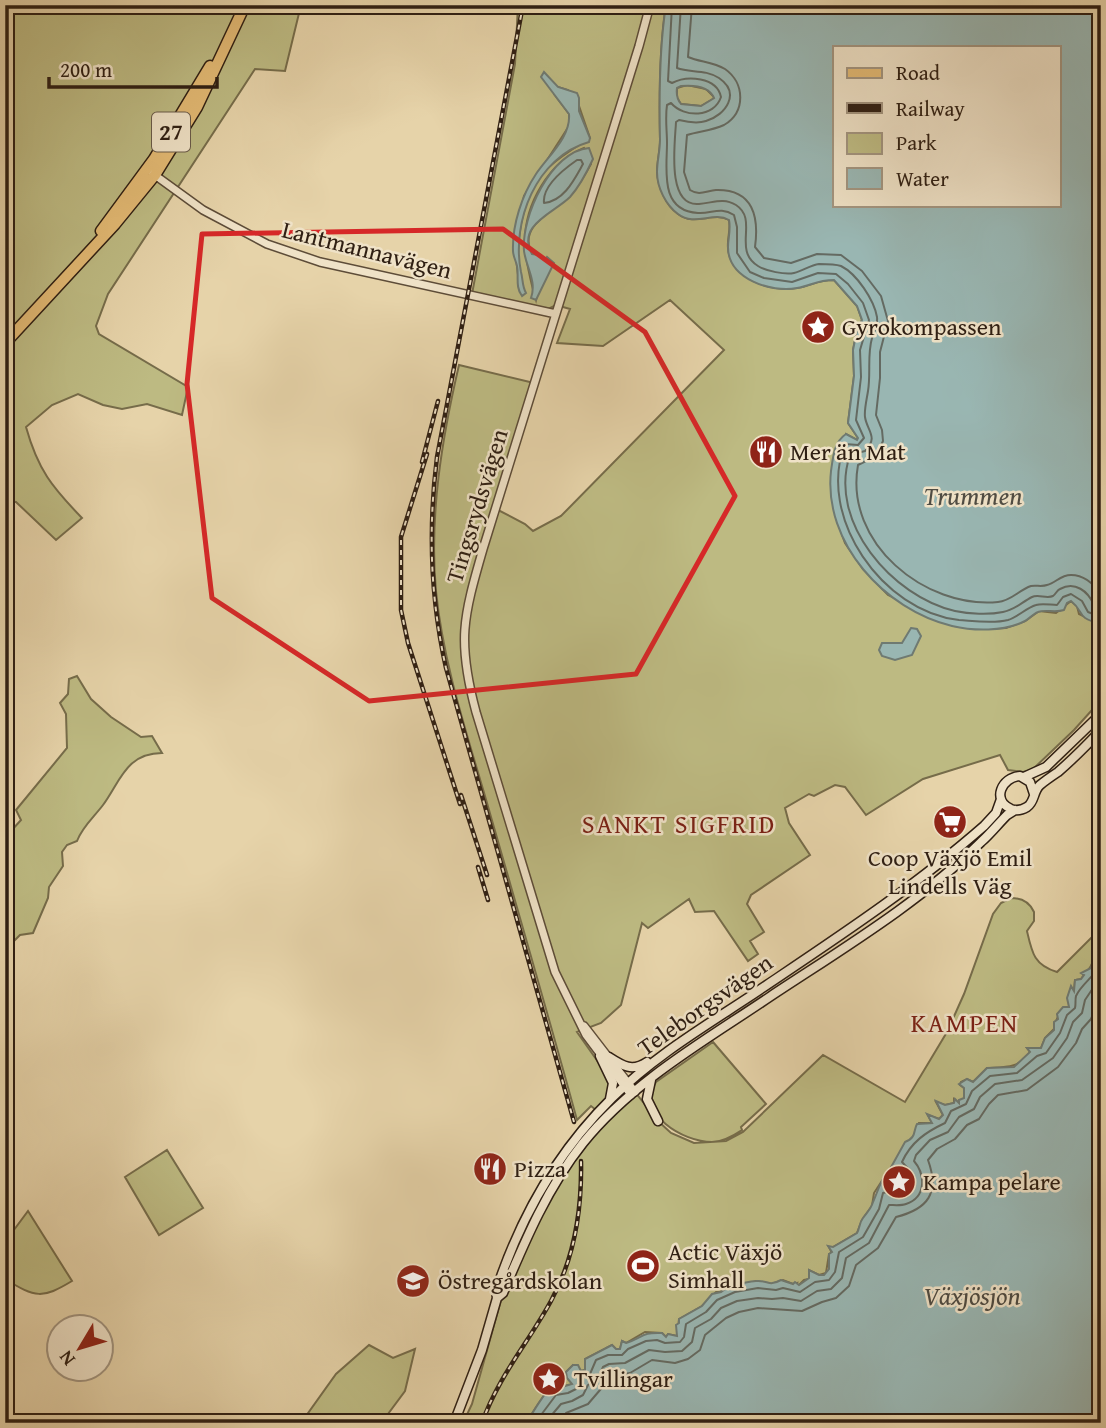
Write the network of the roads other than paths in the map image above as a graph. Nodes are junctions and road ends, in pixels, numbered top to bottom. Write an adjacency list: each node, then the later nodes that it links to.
1 (244, 5): 3 (main road, 27)
2 (650, 5): 4 (street, Tingsrydsvägen)
3 (151, 172): 4 (street, Lantmannavägen); 5 (main road, 27)
4 (556, 314): 13 (street, Tingsrydsvägen)
5 (5, 343)
6 (1101, 714): 8 (main road)
7 (1101, 730): 9 (main road)
8 (1024, 777): 9 (main road); 10 (main road)
9 (1034, 794): 11 (main road)
10 (1001, 799): 11 (main road); 12 (main road, Teleborgsvägen)
11 (1015, 810): 14 (main road, Teleborgsvägen)
12 (666, 1053): 13 (main road); 15 (main road, Teleborgsvägen)
13 (605, 1057): 15 (street, Tingsrydsvägen); 17 (main road)
14 (651, 1080): 16 (main road, Teleborgsvägen); 18 (main road)
15 (626, 1085): 16 (street, Tingsrydsvägen); 17 (main road, Teleborgsvägen)
16 (633, 1093): 19 (main road, Teleborgsvägen)
17 (609, 1101): 19 (main road, Teleborgsvägen)
18 (658, 1121)
19 (497, 1298): 20 (main road, Teleborgsvägen)
20 (453, 1423)

